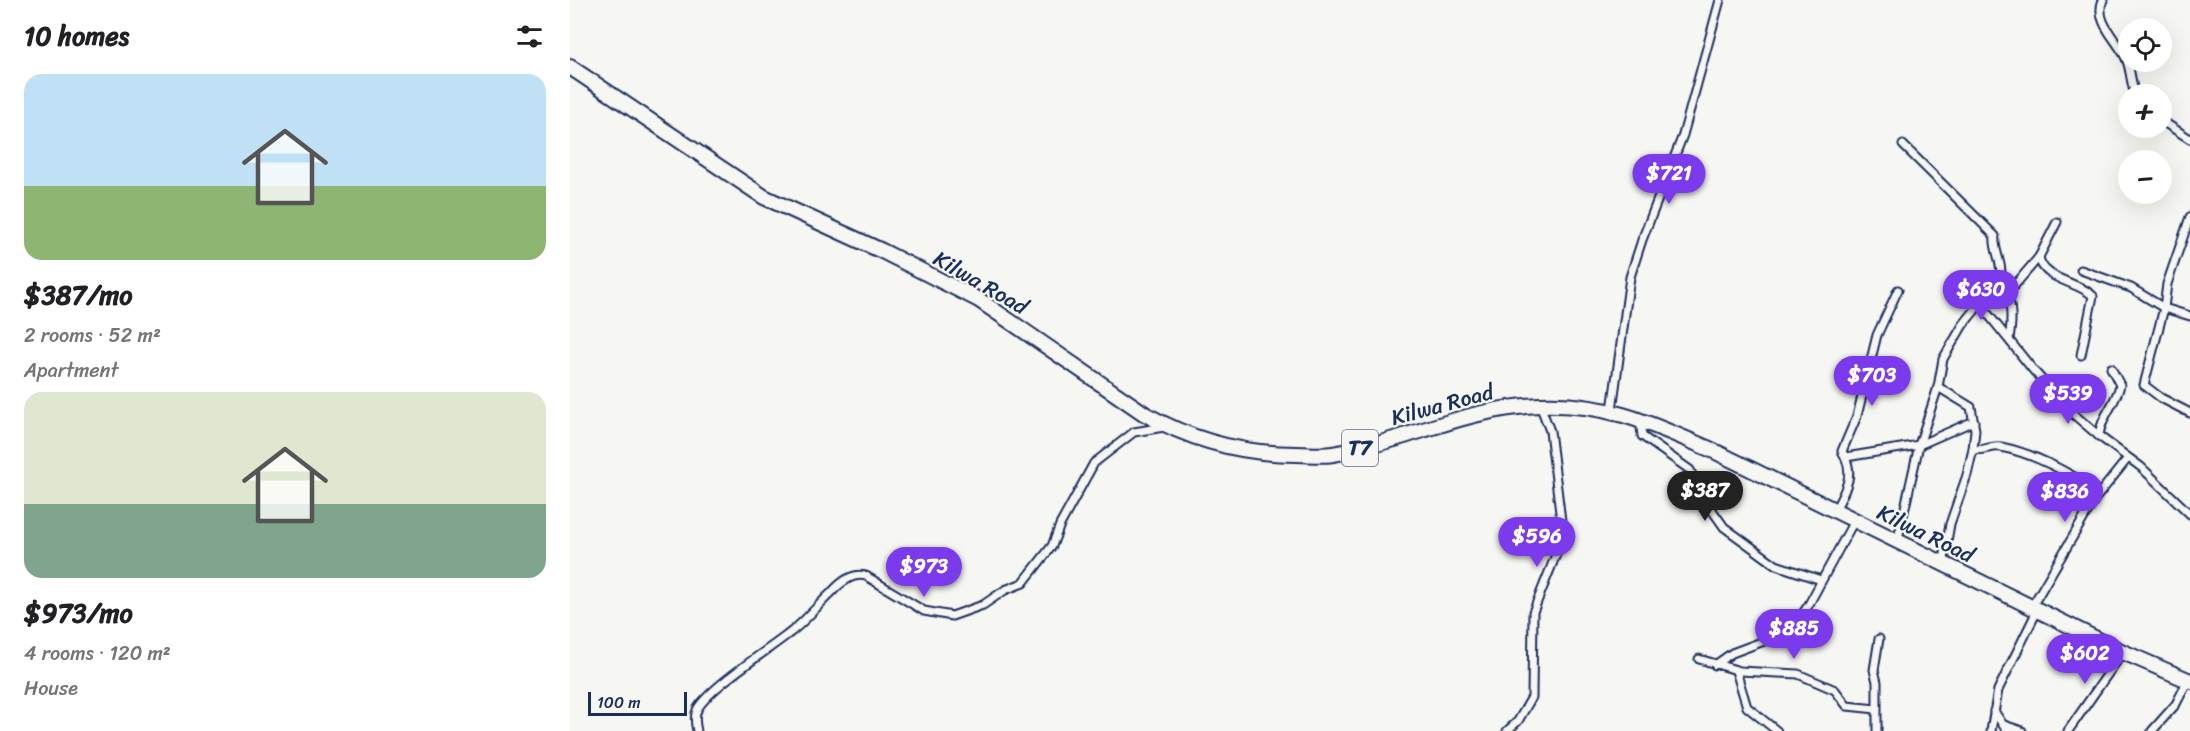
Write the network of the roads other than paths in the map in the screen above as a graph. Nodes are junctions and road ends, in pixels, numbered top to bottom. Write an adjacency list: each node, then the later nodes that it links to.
1 (1720, 0): 23 (street)
2 (2103, 0): 4 (street)
3 (570, 68): 27 (highway, Kilwa Road / T7)
4 (2133, 84)
5 (2172, 127): 6 (street)
6 (2190, 139)
7 (1903, 145): 12 (street)
8 (2190, 217): 16 (street)
9 (2057, 222): 10 (street)
10 (2039, 257): 14 (street); 19 (street)
11 (2081, 270): 16 (street)
12 (2000, 279): 14 (street); 15 (street)
13 (1898, 290): 31 (street)
14 (2008, 293): 18 (street)
15 (1979, 303): 18 (street); 21 (street)
16 (2164, 308): 17 (street); 24 (street)
17 (2190, 316)
18 (2009, 339): 28 (street)
19 (2081, 355)
20 (2111, 368): 28 (street)
21 (1938, 387): 26 (street); 29 (street)
22 (1540, 405): 23 (highway, Kilwa Road / T7); 27 (highway, Kilwa Road / T7); 51 (street)
23 (1612, 410): 25 (highway, Kilwa Road / T7)
24 (2190, 413)
25 (1640, 419): 34 (highway, Kilwa Road / T7); 39 (street)
26 (1974, 421): 29 (street); 30 (street)
27 (1167, 426): 50 (street)
28 (2099, 436): 32 (street)
29 (1919, 445): 31 (street); 37 (street)
30 (1973, 449): 33 (street); 38 (street)
31 (1846, 457): 34 (street)
32 (2128, 458): 33 (street); 35 (street)
33 (2099, 492): 40 (street)
34 (1834, 512): 36 (highway, Kilwa Road / T7)
35 (2190, 514)
36 (1854, 521): 37 (highway, Kilwa Road / T7); 39 (street)
37 (1898, 543): 38 (highway, Kilwa Road / T7)
38 (1943, 565): 40 (highway, Kilwa Road / T7)
39 (1821, 580): 44 (street)
40 (2034, 609): 42 (highway, Kilwa Road / T7); 48 (street)
41 (1879, 639): 47 (street)
42 (2123, 652): 46 (highway, Kilwa Road / T7); 56 (street)
43 (1699, 659): 44 (street)
44 (1715, 665): 45 (street)
45 (1736, 671): 47 (street); 52 (street)
46 (2189, 681): 57 (street)
47 (1876, 709): 53 (street)
48 (1994, 711): 49 (street); 54 (street)
49 (2006, 728): 55 (street)
50 (697, 731)
51 (1507, 731)
52 (1776, 731)
53 (1877, 731)
54 (1991, 731)
55 (2022, 731)
56 (2068, 731)
57 (2152, 731)

